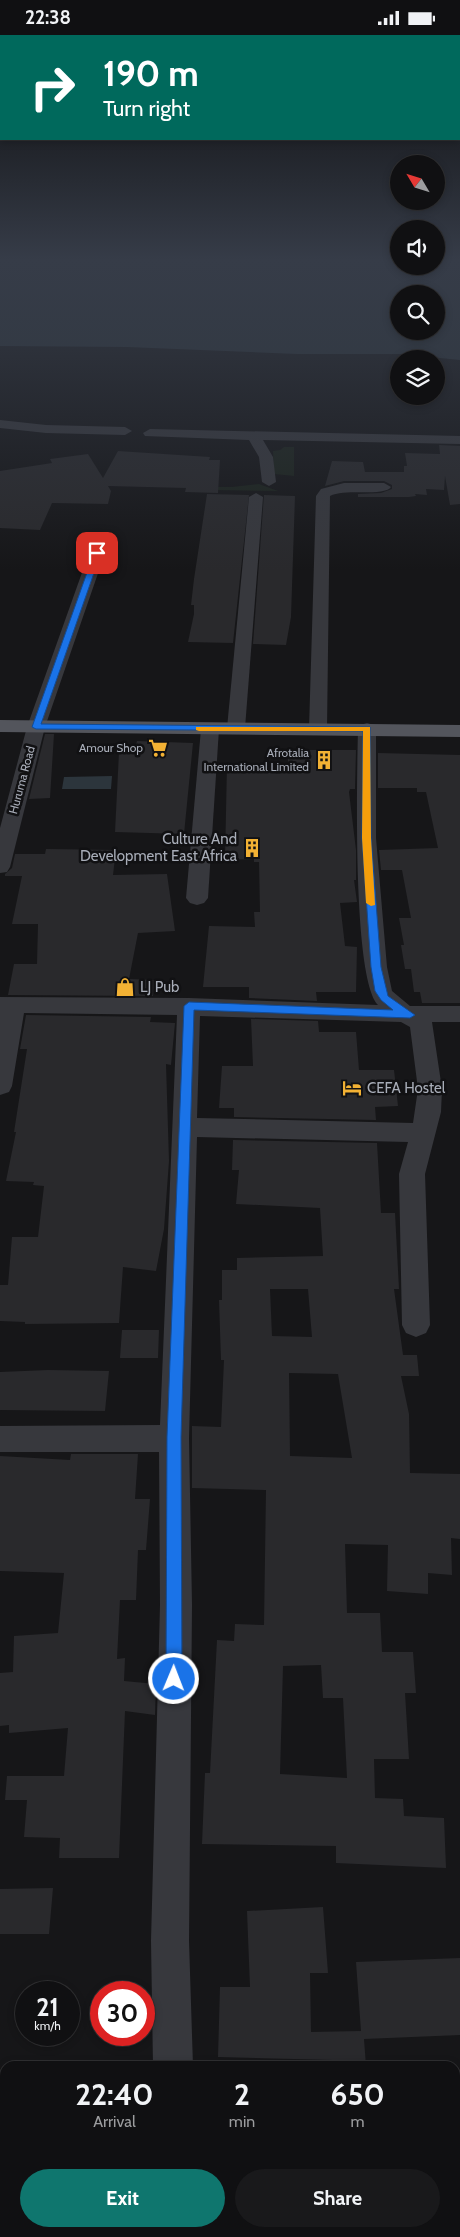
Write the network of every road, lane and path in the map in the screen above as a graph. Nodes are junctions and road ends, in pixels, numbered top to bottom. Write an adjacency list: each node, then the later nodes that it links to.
1 (0, 424): 2 (street)
2 (125, 431)
3 (150, 433): 4 (street)
4 (250, 435): 5 (street); 6 (street)
5 (460, 440)
6 (269, 482)
7 (384, 487): 14 (street)
8 (256, 497): 12 (street)
9 (97, 553): 11 (street, Huruma Road)
10 (0, 727): 11 (main road)
11 (36, 727): 13 (main road); 17 (street, Huruma Road)
12 (236, 728): 13 (main road); 14 (main road)
13 (210, 729): 18 (street)
14 (318, 729): 15 (main road)
15 (367, 729): 16 (main road); 22 (street)
16 (460, 731)
17 (0, 867)
18 (197, 898)
19 (7, 1005): 20 (street); 23 (street)
20 (189, 1006): 22 (street); 24 (street)
21 (460, 1014): 22 (street)
22 (410, 1015): 25 (street)
23 (0, 1085)
24 (185, 1127): 25 (street); 27 (street)
25 (423, 1133): 26 (street)
26 (416, 1325)
27 (174, 1437): 28 (street); 29 (street)
28 (0, 1439)
29 (172, 2061)

